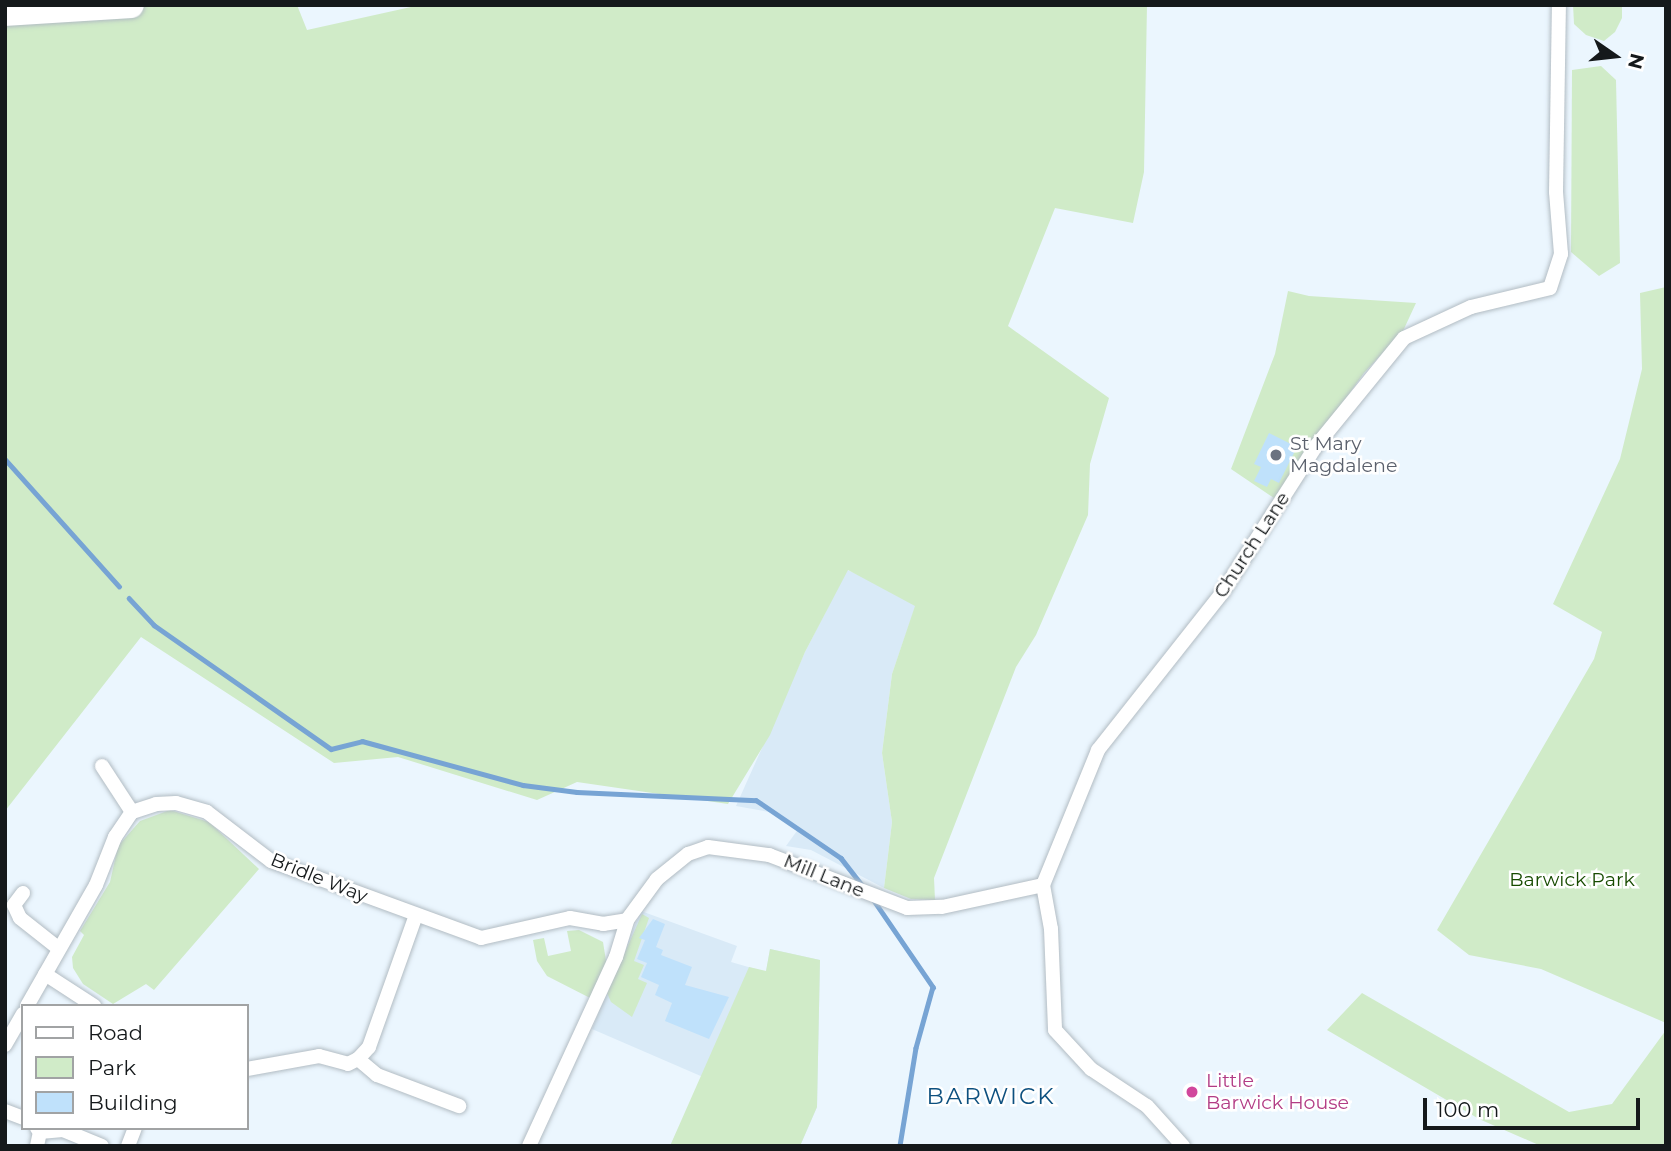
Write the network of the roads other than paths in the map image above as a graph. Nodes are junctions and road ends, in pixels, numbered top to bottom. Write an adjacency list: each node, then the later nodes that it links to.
1 (131, 5): 3 (highway)
2 (1559, 5): 6 (street, Church Lane)
3 (5, 13)
4 (102, 766): 5 (street)
5 (132, 812): 8 (street, Bridle Way); 10 (street)
6 (1043, 885): 9 (street, Mill Lane); 22 (street)
7 (23, 893): 10 (street)
8 (416, 915): 9 (street, Bridle Way); 16 (street)
9 (627, 920): 21 (street, Mill Lane)
10 (58, 948): 11 (street)
11 (45, 974): 12 (street); 13 (street)
12 (28, 1004)
13 (91, 1004)
14 (21, 1017): 15 (street)
15 (5, 1045)
16 (358, 1059): 17 (street); 18 (street)
17 (248, 1069)
18 (459, 1106)
19 (38, 1135): 20 (street)
20 (103, 1146)
21 (529, 1146)
22 (1183, 1146)

